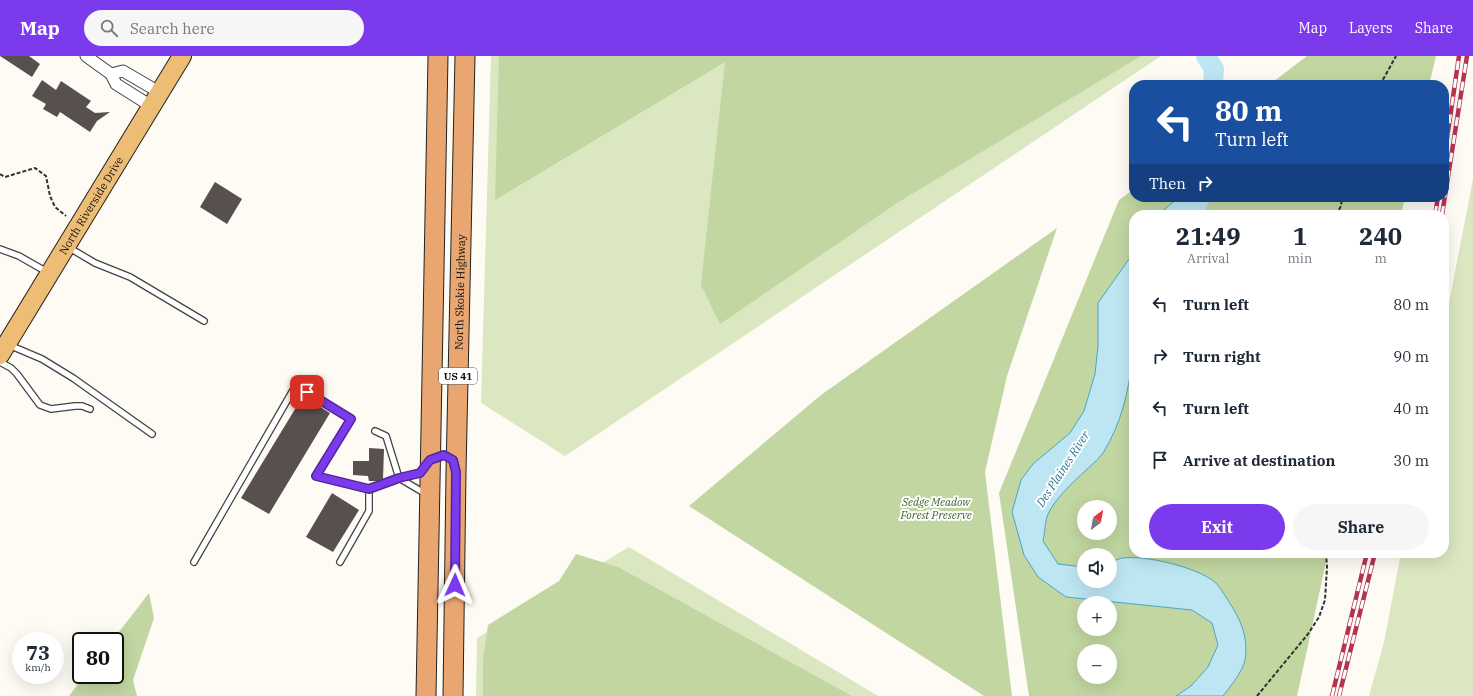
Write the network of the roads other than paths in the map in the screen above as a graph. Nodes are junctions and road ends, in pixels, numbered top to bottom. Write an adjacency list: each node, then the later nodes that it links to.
1 (86, 56): 5 (street)
2 (182, 56): 6 (main road, North Riverside Drive)
3 (438, 56): 16 (highway, US 41)
4 (465, 56): 17 (highway, North Skokie Highway / US 41)
5 (111, 74): 6 (street); 6 (street)
6 (155, 99): 7 (main road, North Riverside Drive)
7 (66, 246): 9 (main road, North Riverside Drive); 10 (lane)
8 (0, 249): 9 (lane)
9 (49, 273): 11 (main road, North Riverside Drive)
10 (204, 321)
11 (3, 349): 15 (lane)
12 (0, 362): 13 (lane)
13 (90, 409)
14 (375, 431): 18 (lane)
15 (152, 434)
16 (430, 460): 17 (highway); 18 (lane); 20 (highway, US 41)
17 (456, 472): 24 (highway, North Skokie Highway / US 41)
18 (399, 478): 19 (lane); 20 (lane)
19 (369, 489): 21 (lane); 22 (lane)
20 (429, 496): 23 (highway, US 41)
21 (194, 562)
22 (340, 562)
23 (426, 696)
24 (453, 696)

